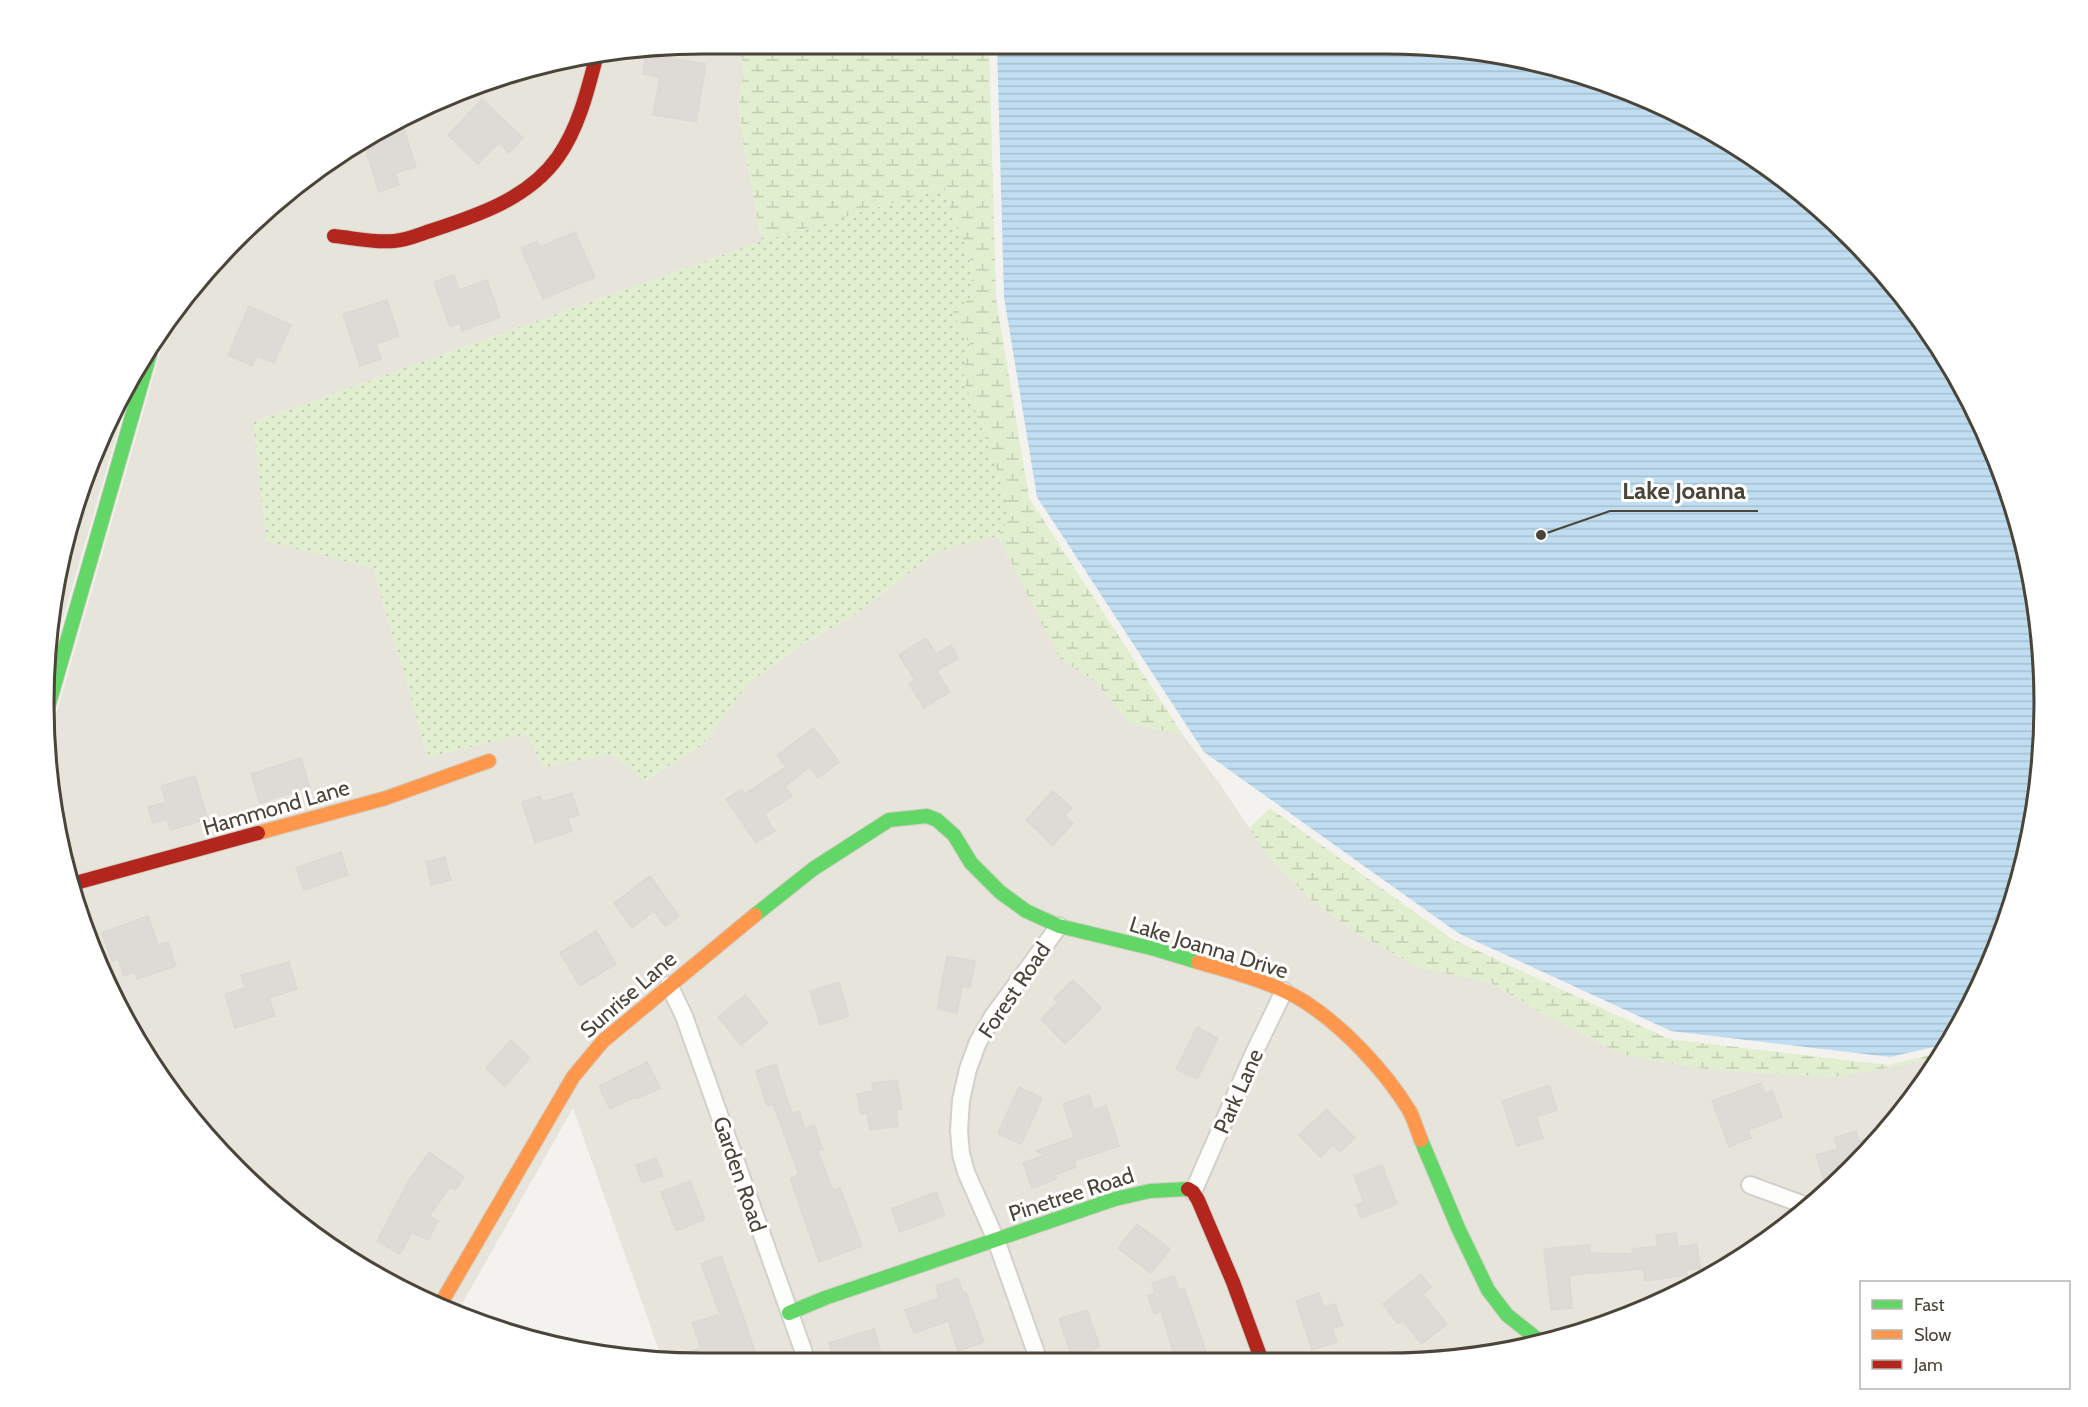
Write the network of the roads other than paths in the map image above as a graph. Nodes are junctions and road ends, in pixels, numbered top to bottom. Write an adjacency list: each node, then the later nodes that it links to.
1 (595, 63): 2 (street)
2 (334, 236)
3 (143, 375): 4 (street)
4 (56, 654)
5 (489, 760): 7 (street, Hammond Lane)
6 (937, 820): 8 (street, Lake Joanna Drive); 9 (street, Sunrise Lane)
7 (79, 882)
8 (1059, 926): 10 (street, Lake Joanna Drive); 14 (street, Forest Road)
9 (669, 985): 15 (street, Sunrise Lane); 16 (street, Garden Road)
10 (1284, 991): 12 (street, Park Lane); 17 (street, Lake Joanna Drive)
11 (1750, 1185): 13 (street)
12 (1193, 1192): 14 (street, Pinetree Road); 20 (street)
13 (1800, 1203)
14 (996, 1240): 16 (street, Pinetree Road); 19 (street, Forest Road)
15 (444, 1299)
16 (789, 1313): 18 (street, Garden Road)
17 (1533, 1336)
18 (804, 1353)
19 (1036, 1353)
20 (1259, 1353)

